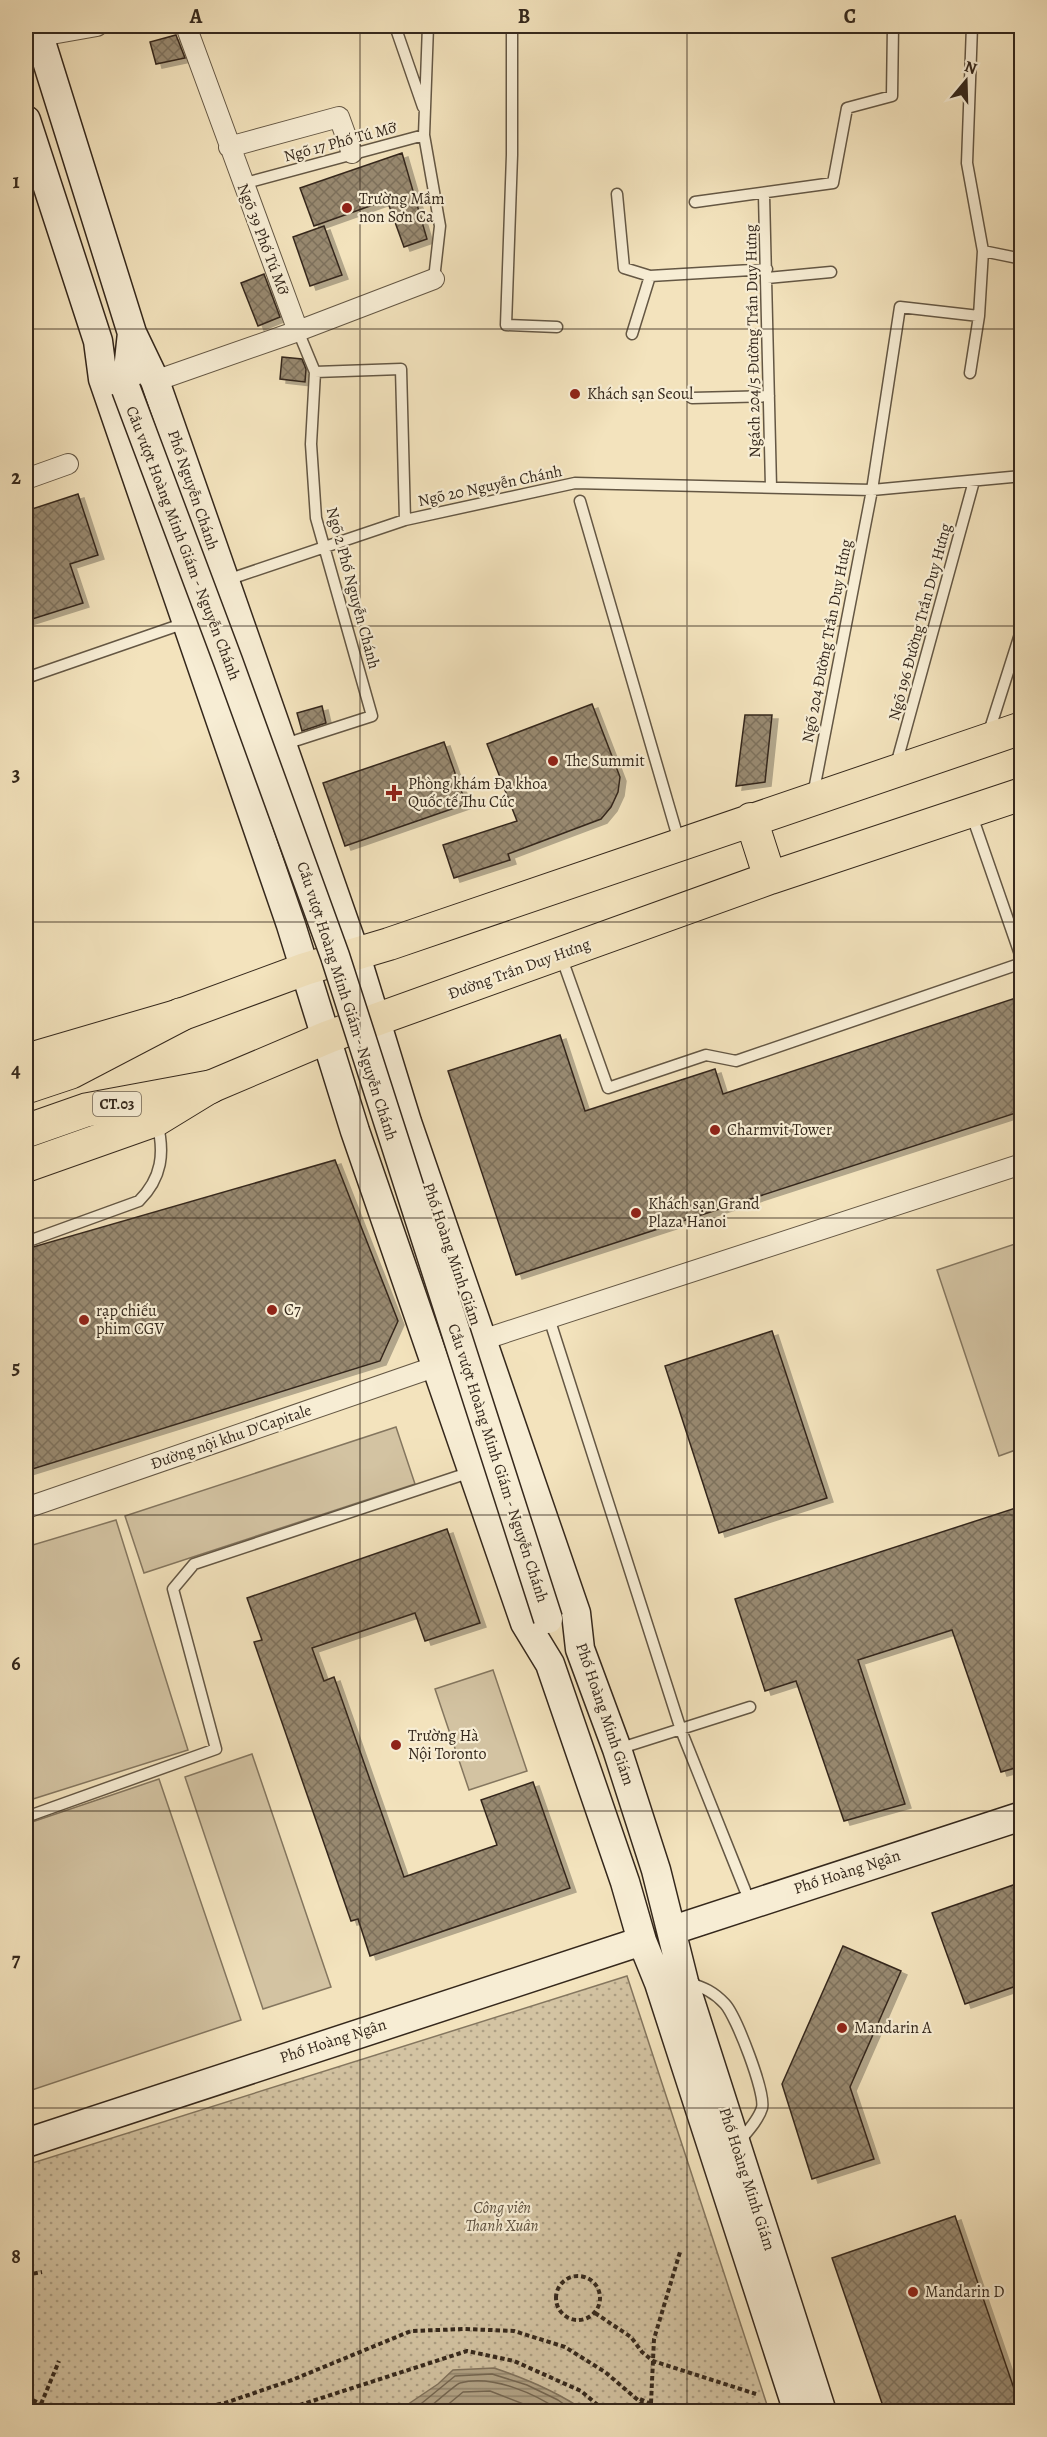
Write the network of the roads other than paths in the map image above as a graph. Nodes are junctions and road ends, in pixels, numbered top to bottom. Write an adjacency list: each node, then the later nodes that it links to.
1 (97, 26): 10 (street)
2 (186, 26): 14 (street, Ngõ 39 Phố Tú Mỡ)
3 (395, 26): 11 (lane)
4 (428, 26): 11 (lane)
5 (512, 26): 27 (lane)
6 (893, 26): 18 (lane)
7 (972, 26): 20 (lane)
8 (991, 26): 9 (lane)
9 (1022, 27)
10 (34, 33): 29 (street, Phố Nguyễn Chánh)
11 (425, 112): 13 (lane)
12 (26, 120): 31 (street)
13 (424, 135): 15 (lane, Ngõ 17 Phố Tú Mỡ); 25 (lane)
14 (229, 147): 15 (street); 16 (street, Ngõ 39 Phố Tú Mỡ)
15 (352, 153): 16 (lane, Ngõ 17 Phố Tú Mỡ)
16 (242, 184): 28 (street, Ngõ 39 Phố Tú Mỡ)
17 (617, 194): 24 (lane)
18 (764, 195): 19 (lane); 23 (lane, Ngách 204/5 Đường Trần Duy Hưng)
19 (695, 202)
20 (983, 251): 21 (lane); 26 (lane)
21 (1022, 259)
22 (831, 272): 23 (lane)
23 (767, 274): 24 (lane); 36 (lane, Ngách 204/5 Đường Trần Duy Hưng)
24 (650, 276): 30 (lane)
25 (434, 279): 28 (street)
26 (979, 316): 33 (lane); 43 (lane, Ngõ 204 Đường Trần Duy Hưng)
27 (557, 327)
28 (298, 331): 32 (lane); 34 (street)
29 (132, 333): 34 (street, Phố Nguyễn Chánh); 35 (street, Cầu vượt Hoàng Minh Giám - Nguyễn Chánh)
30 (632, 334)
31 (98, 341): 35 (street, Cầu vượt Hoàng Minh Giám - Nguyễn Chánh); 48 (street)
32 (315, 372): 45 (lane); 46 (lane, Ngõ 2 Phố Nguyễn Chánh)
33 (970, 374)
34 (154, 381): 47 (street, Phố Nguyễn Chánh)
35 (126, 389): 85 (street, Cầu vượt Hoàng Minh Giám - Nguyễn Chánh, bridge)
36 (769, 396): 37 (lane); 42 (lane, Ngách 204/5 Đường Trần Duy Hưng)
37 (692, 398)
38 (68, 464): 40 (street)
39 (1022, 476): 41 (lane)
40 (26, 479)
41 (974, 481): 43 (lane); 54 (lane, Ngõ 196 Đường Trần Duy Hưng)
42 (771, 487): 43 (lane); 45 (lane, Ngõ 20 Nguyễn Chánh)
43 (872, 490): 56 (lane, Ngõ 204 Đường Trần Duy Hưng)
44 (580, 501): 60 (lane)
45 (405, 519): 46 (lane, Ngõ 20 Nguyễn Chánh)
46 (322, 546): 47 (lane, Ngõ 20 Nguyễn Chánh); 53 (lane, Ngõ 2 Phố Nguyễn Chánh)
47 (225, 581): 53 (street, Phố Nguyễn Chánh)
48 (185, 623): 50 (lane); 61 (street)
49 (1022, 628): 52 (lane)
50 (26, 678)
51 (1022, 729): 52 (main road)
52 (986, 741): 54 (main road)
53 (282, 745): 59 (street, Phố Nguyễn Chánh)
54 (895, 771): 56 (main road)
55 (1022, 794): 57 (main road, Đường Trần Duy Hưng)
56 (812, 799): 58 (main road)
57 (971, 812): 62 (main road, Đường Trần Duy Hưng); 65 (lane)
58 (751, 819): 60 (main road); 62 (main road)
59 (316, 844): 61 (street); 63 (street, Phố Nguyễn Chánh)
60 (680, 845): 63 (main road)
61 (264, 846): 66 (street)
62 (770, 878): 64 (main road, Đường Trần Duy Hưng)
63 (355, 953): 66 (main road); 68 (street, Phố Nguyễn Chánh)
64 (560, 954): 65 (lane); 68 (main road, Đường Trần Duy Hưng)
65 (1022, 962)
66 (305, 969): 67 (main road); 69 (street, Phố Hoàng Minh Giám)
67 (180, 1015): 70 (main road); 71 (highway)
68 (376, 1021): 69 (main road, Đường Trần Duy Hưng); 74 (street, Phố Hoàng Minh Giám)
69 (327, 1037): 72 (main road, Đường Trần Duy Hưng); 76 (street, Phố Hoàng Minh Giám)
70 (26, 1060)
71 (26, 1087)
72 (210, 1087): 73 (main road, Đường Trần Duy Hưng); 75 (highway, CT.03)
73 (156, 1120): 78 (main road, Đường Trần Duy Hưng); 79 (lane)
74 (407, 1122): 76 (street); 81 (street, Phố Hoàng Minh Giám)
75 (26, 1131)
76 (356, 1131): 82 (street, Phố Hoàng Minh Giám)
77 (1022, 1164): 80 (street)
78 (26, 1166)
79 (26, 1242)
80 (549, 1318): 81 (street); 89 (lane)
81 (482, 1340): 86 (street, Phố Hoàng Minh Giám)
82 (437, 1366): 83 (street, Phố Hoàng Minh Giám); 84 (street, Đường nội khu D'Capitale)
83 (473, 1472): 87 (street, Phố Hoàng Minh Giám); 91 (lane)
84 (26, 1508)
85 (548, 1619): 86 (street, Cầu vượt Hoàng Minh Giám - Nguyễn Chánh); 87 (street, Cầu vượt Hoàng Minh Giám - Nguyễn Chánh)
86 (580, 1649): 90 (street, Phố Hoàng Minh Giám)
87 (550, 1664): 95 (street, Phố Hoàng Minh Giám)
88 (750, 1707): 89 (lane)
89 (681, 1730): 90 (lane); 93 (lane)
90 (617, 1749): 94 (street, Phố Hoàng Minh Giám)
91 (26, 1816)
92 (1022, 1816): 94 (street, Phố Hoàng Ngân)
93 (745, 1890)
94 (673, 1930): 96 (street, Phố Hoàng Minh Giám)
95 (642, 1941): 97 (street, Phố Hoàng Ngân); 99 (street, Phố Hoàng Minh Giám)
96 (684, 1982): 98 (street, Phố Hoàng Minh Giám); 98 (lane)
97 (26, 2143)
98 (736, 2145): 100 (street, Phố Hoàng Minh Giám)
99 (798, 2412)
100 (822, 2412)

